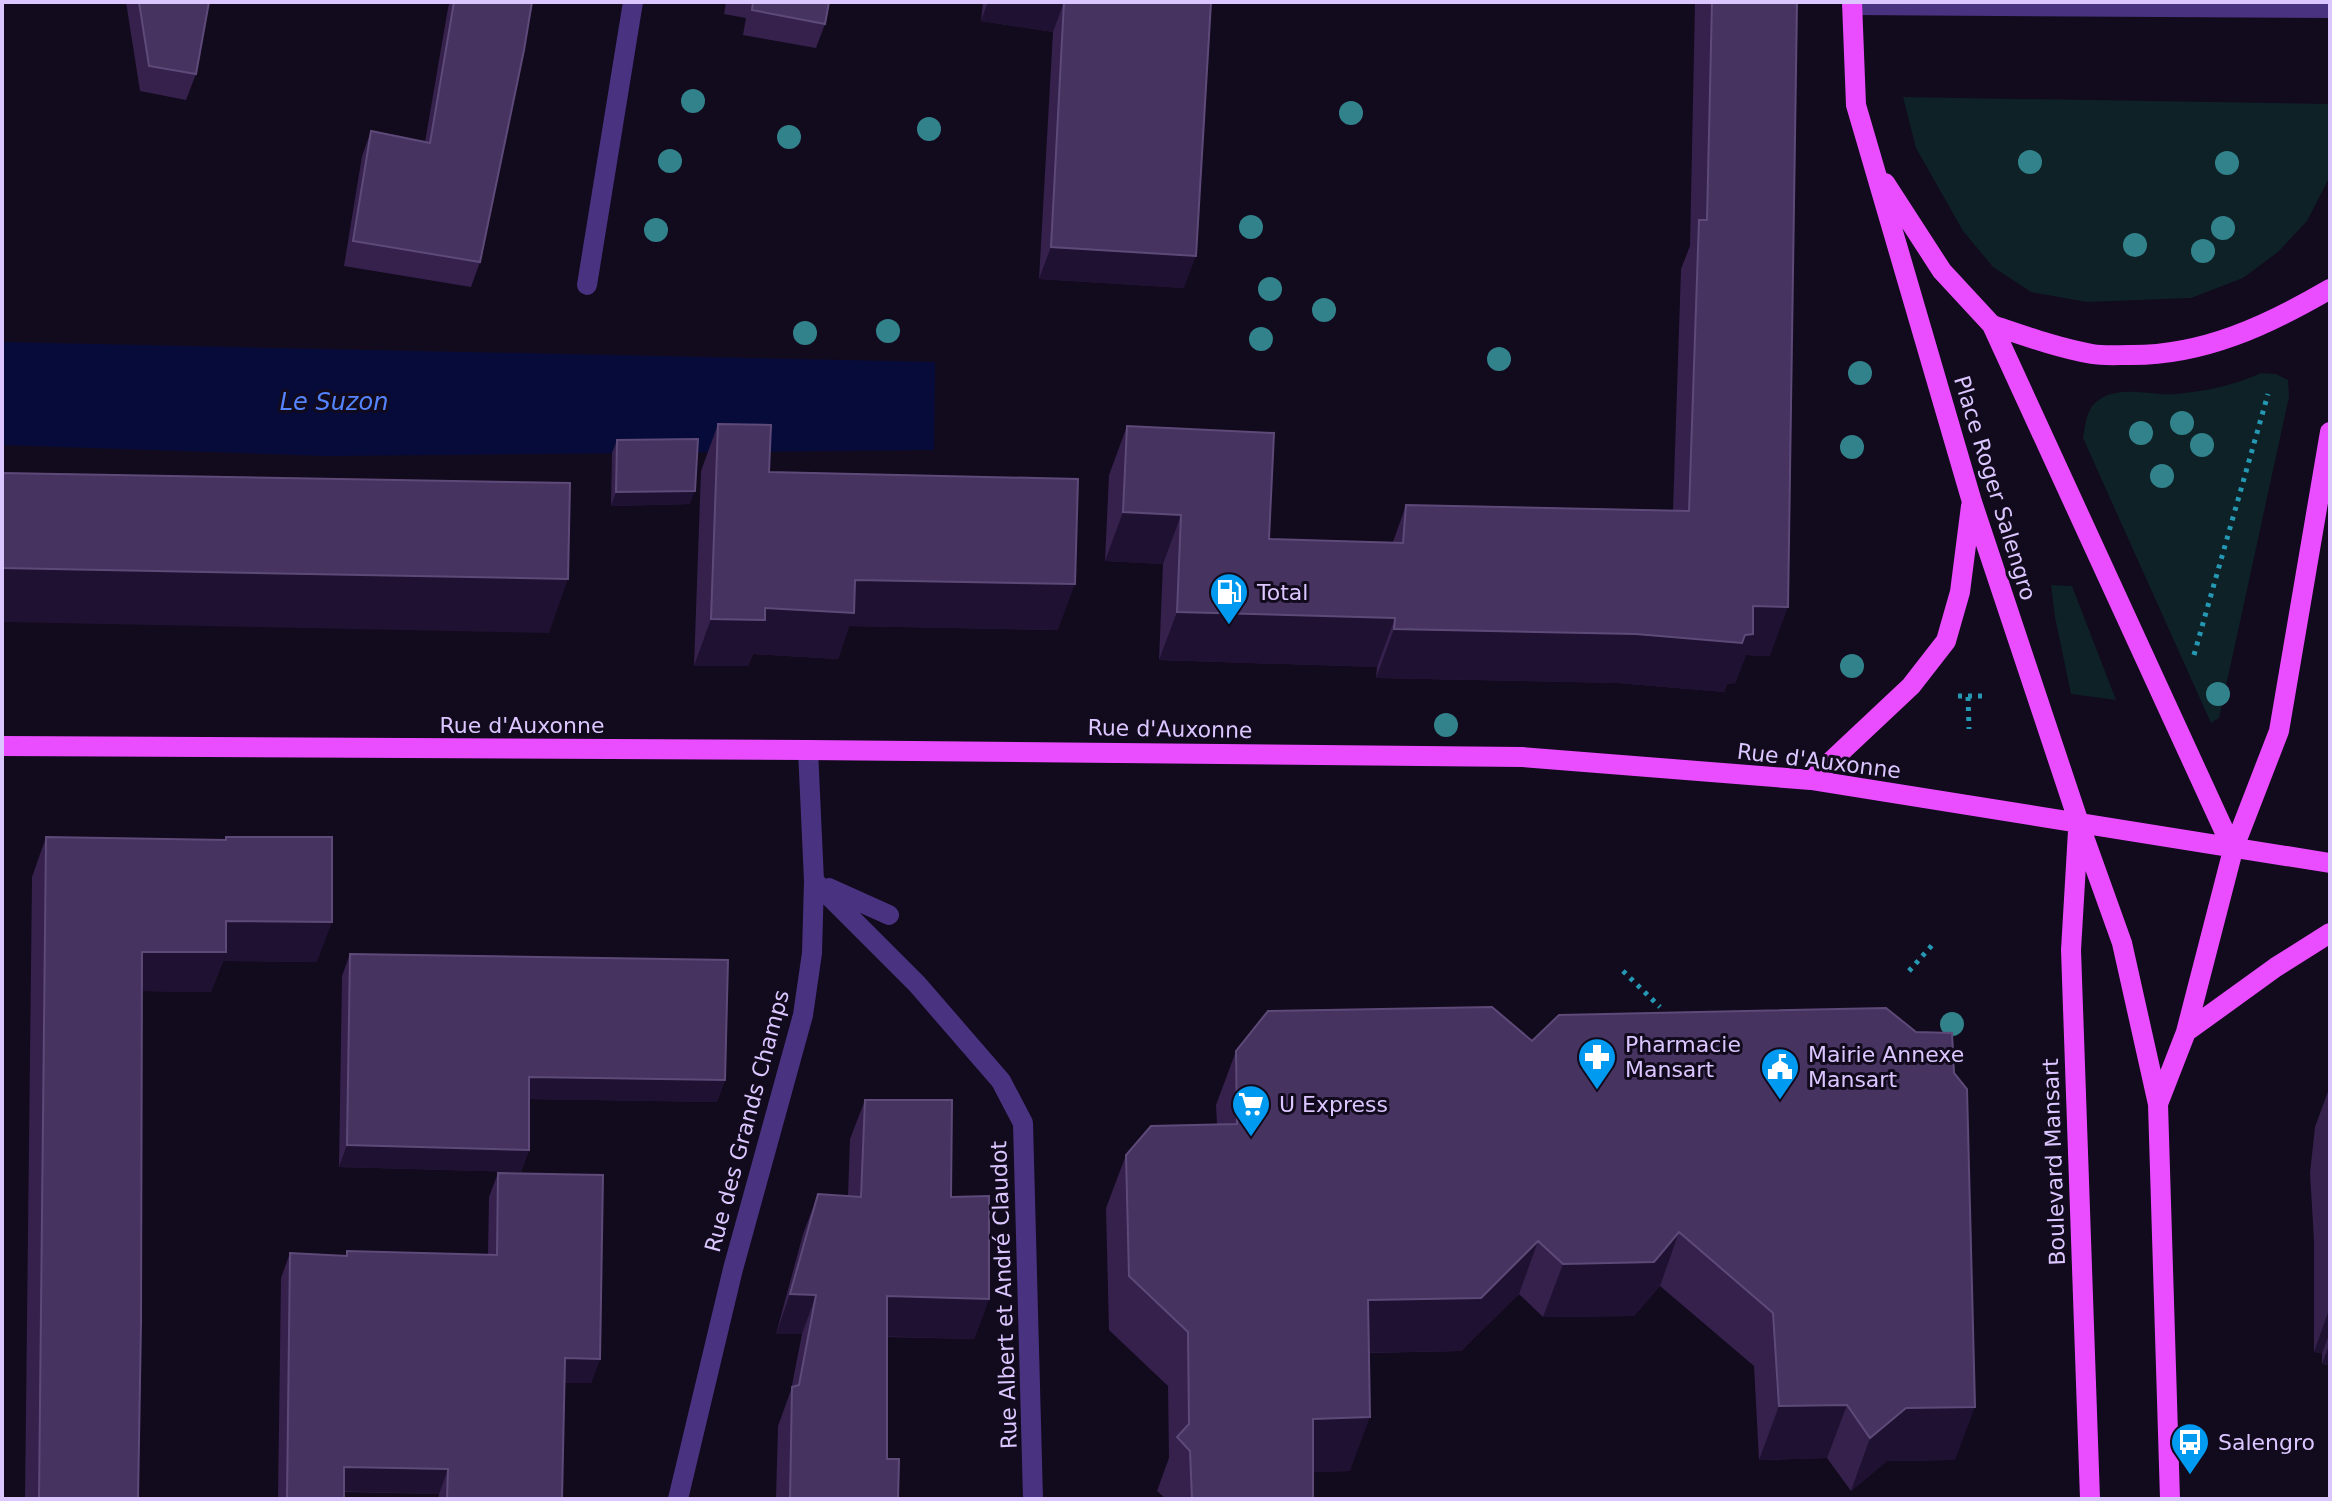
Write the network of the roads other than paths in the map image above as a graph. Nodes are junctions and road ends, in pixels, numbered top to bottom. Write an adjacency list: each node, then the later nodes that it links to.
1 (633, 2): 5 (street)
2 (1852, 3): 3 (street, Place Roger Salengro); 4 (main road, Place Roger Salengro)
3 (2330, 8)
4 (1874, 165): 7 (main road, Place Roger Salengro); 9 (main road, Place Roger Salengro)
5 (587, 285)
6 (2330, 289): 7 (main road, Place Roger Salengro)
7 (1992, 325): 14 (main road, Place Roger Salengro)
8 (2330, 432): 14 (main road)
9 (1972, 502): 12 (main road); 13 (main road, Place Roger Salengro)
10 (2, 746): 11 (main road, Rue d'Auxonne)
11 (808, 750): 12 (main road, Rue d'Auxonne); 16 (street, Rue des Grands Champs)
12 (1811, 780): 13 (main road, Rue d'Auxonne)
13 (2079, 823): 14 (main road, Rue d'Auxonne); 20 (main road, Place Roger Salengro); 23 (main road, Boulevard Mansart)
14 (2233, 850): 15 (main road, Rue d'Auxonne); 19 (main road)
15 (2330, 863)
16 (814, 881): 17 (street); 21 (street, Rue des Grands Champs); 22 (street, Rue Albert et André Claudot)
17 (889, 915)
18 (2330, 933): 19 (main road)
19 (2186, 1032): 20 (main road)
20 (2158, 1104): 24 (main road)
21 (678, 1499)
22 (1033, 1499)
23 (2090, 1499)
24 (2170, 1499)

